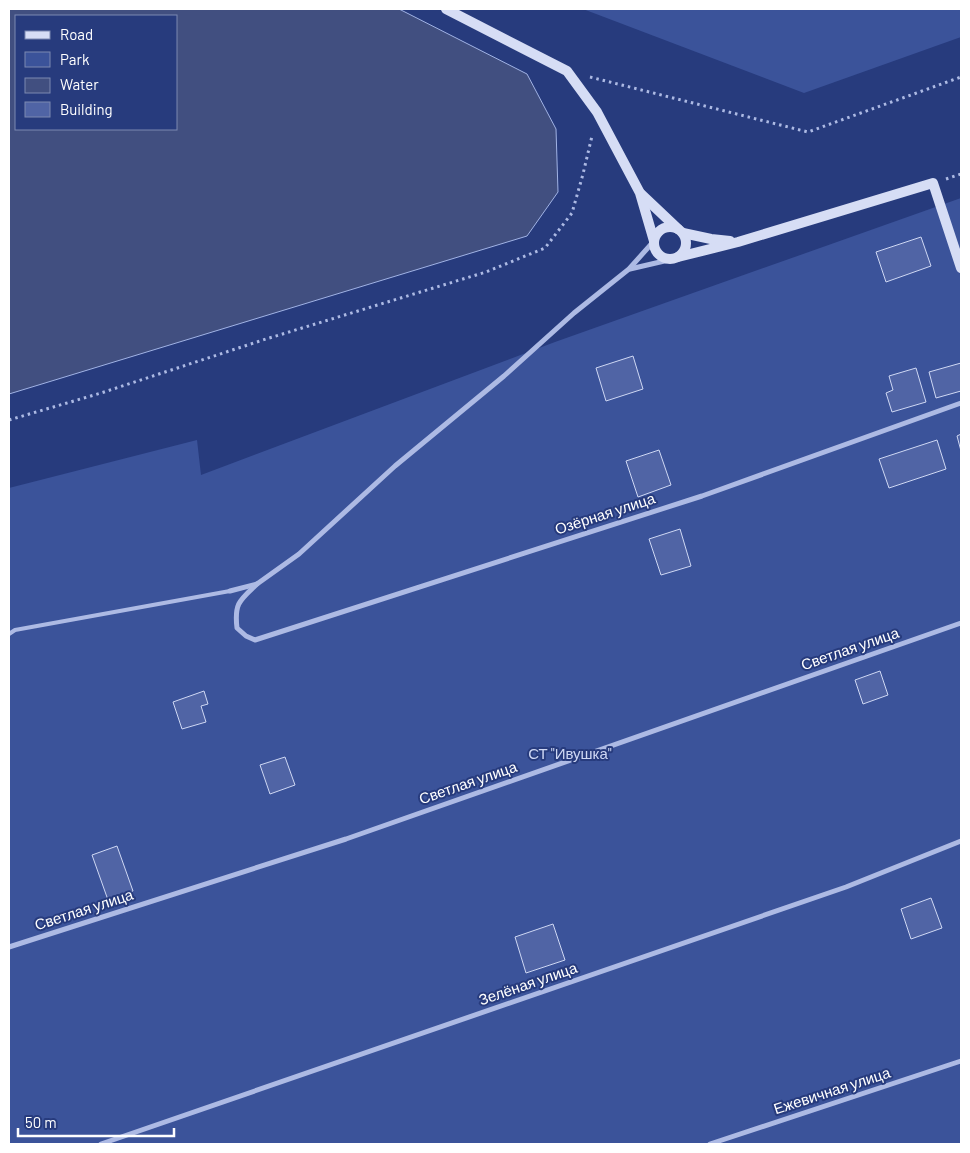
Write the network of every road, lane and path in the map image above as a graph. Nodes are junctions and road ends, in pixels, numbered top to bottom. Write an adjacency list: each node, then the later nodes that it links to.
1 (446, 9): 2 (street)
2 (567, 71): 3 (path); 4 (street)
3 (961, 77)
4 (597, 112): 5 (street); 13 (path)
5 (640, 193): 6 (street); 7 (street)
6 (681, 232): 7 (street); 8 (street); 9 (street)
7 (654, 241): 9 (street); 11 (street)
8 (738, 242): 9 (street); 10 (street)
9 (676, 258): 11 (street)
10 (961, 268)
11 (629, 269): 14 (street)
12 (961, 403): 14 (street, Озёрная улица)
13 (9, 420)
14 (256, 584): 15 (street)
15 (230, 591): 17 (lane)
16 (961, 623): 19 (street, Светлая улица)
17 (9, 634)
18 (961, 841): 21 (street, Зелёная улица)
19 (9, 948)
20 (961, 1061): 22 (street, Ежевичная улица)
21 (101, 1144)
22 (710, 1144)

